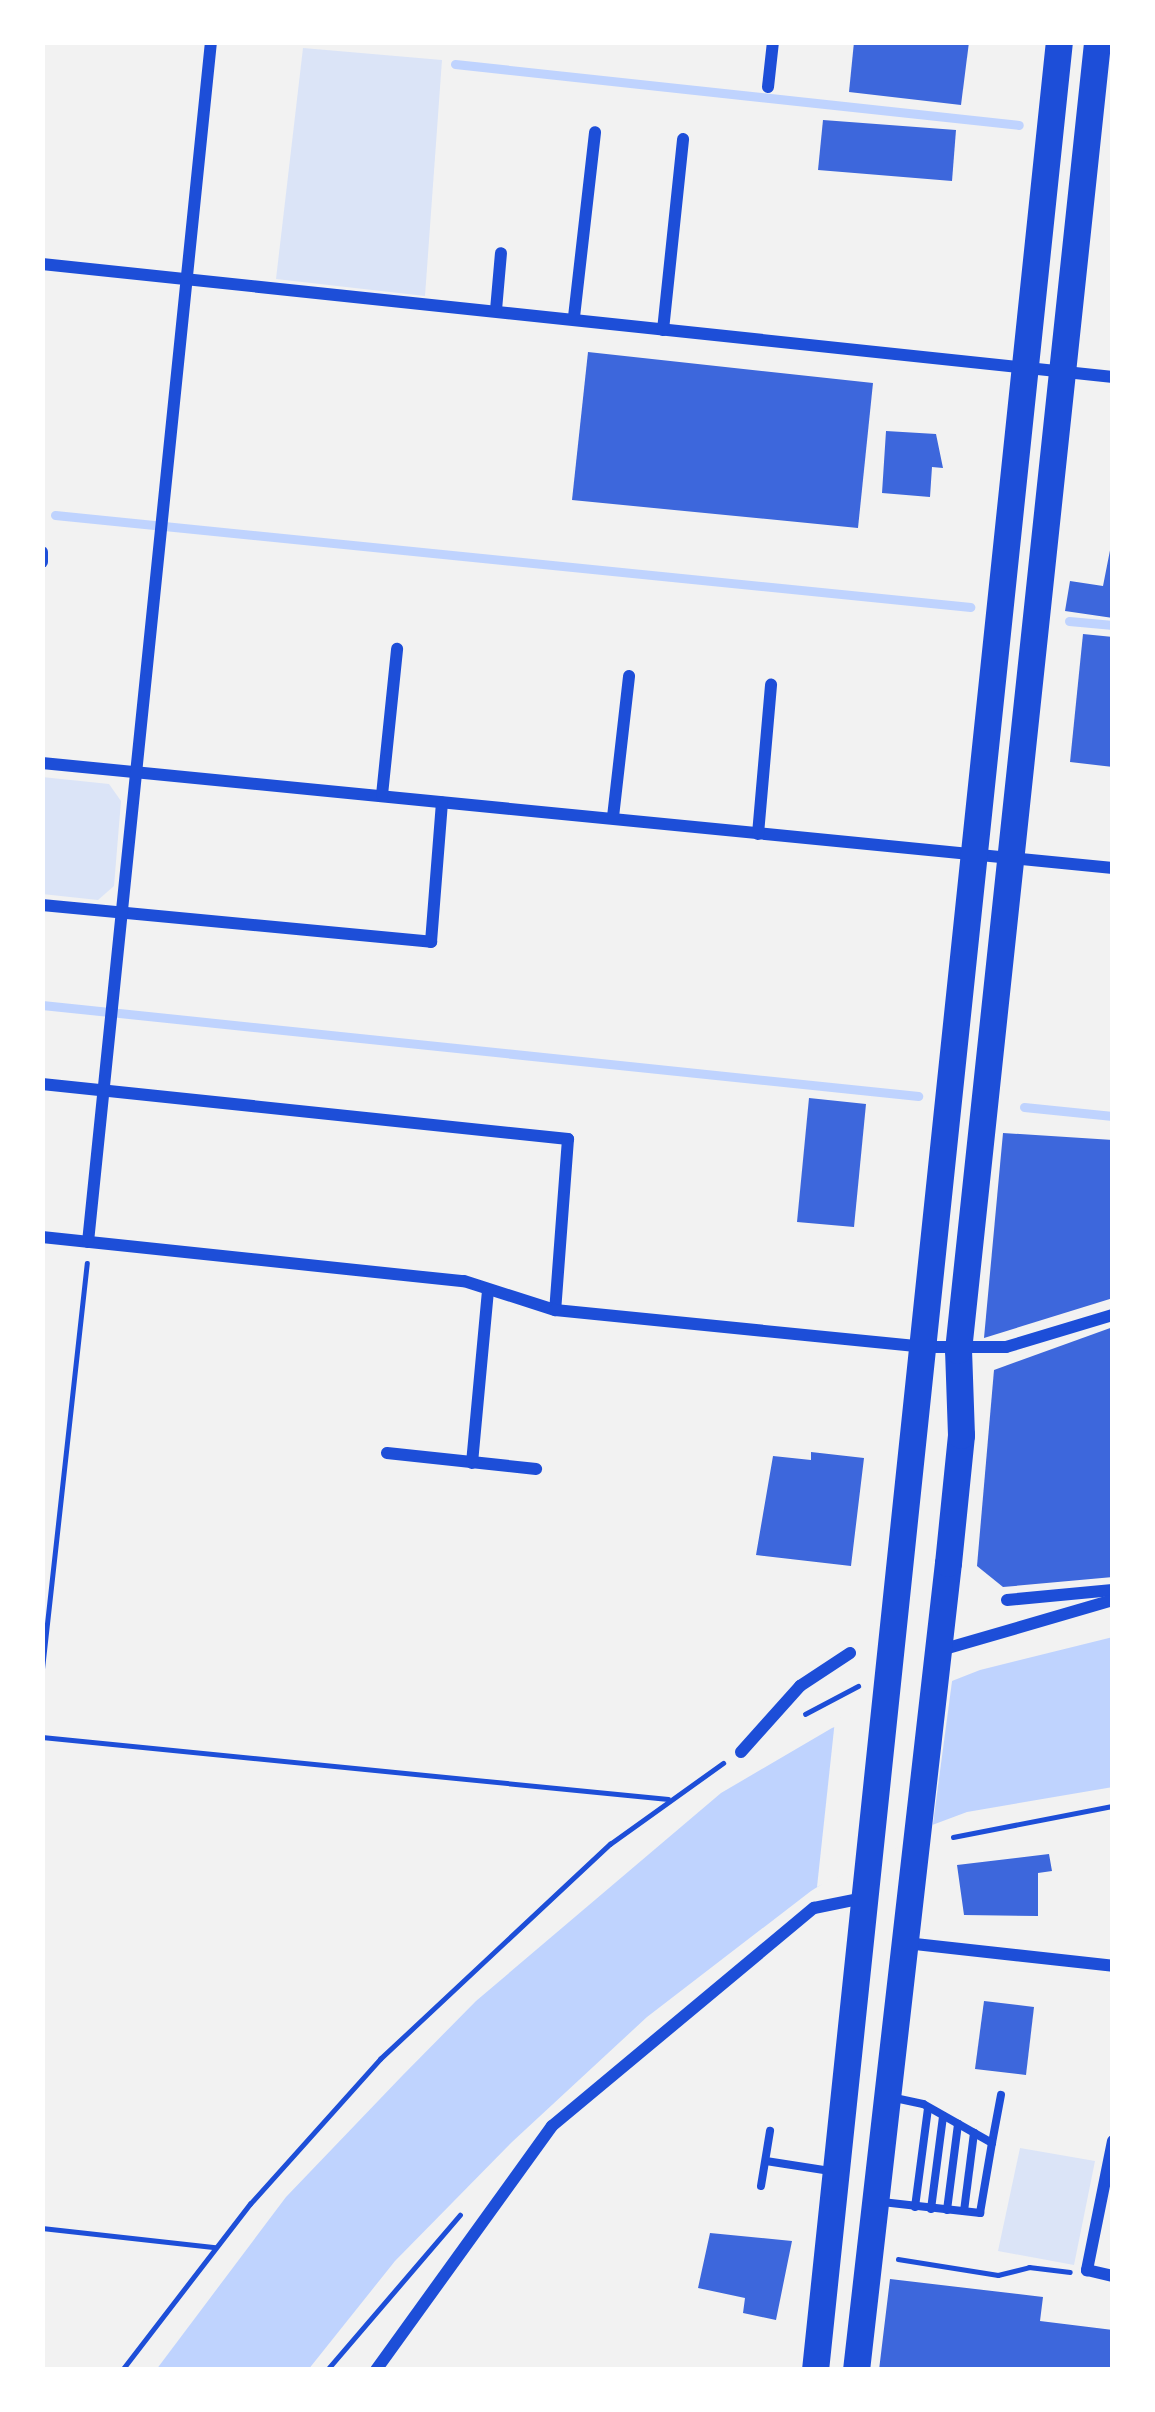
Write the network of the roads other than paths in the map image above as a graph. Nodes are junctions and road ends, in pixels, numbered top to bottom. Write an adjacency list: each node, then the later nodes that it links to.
1 (211, 42): 10 (street)
2 (773, 42): 5 (street)
3 (1058, 42): 14 (highway)
4 (1097, 42): 15 (highway)
5 (768, 87)
6 (596, 132): 12 (street)
7 (683, 139): 13 (street)
8 (501, 253): 11 (street)
9 (42, 264): 10 (street)
10 (188, 280): 11 (street); 23 (street)
11 (496, 310): 12 (street)
12 (574, 317): 13 (street)
13 (663, 330): 14 (street)
14 (1027, 368): 15 (street); 29 (highway)
15 (1061, 371): 16 (street); 28 (highway)
16 (1113, 377)
17 (42, 552): 18 (street)
18 (42, 562)
19 (397, 649): 24 (street)
20 (628, 676): 26 (street)
21 (771, 685): 27 (street)
22 (42, 763): 23 (street)
23 (136, 772): 24 (street); 32 (street)
24 (382, 795): 25 (street)
25 (442, 802): 26 (street); 32 (street)
26 (613, 817): 27 (street)
27 (758, 834): 29 (street)
28 (1010, 859): 29 (street); 30 (street); 41 (highway)
29 (977, 860): 40 (highway)
30 (1113, 868)
31 (42, 905): 32 (street)
32 (122, 913): 34 (street)
33 (42, 1084): 34 (street)
34 (104, 1090): 36 (street); 38 (street)
35 (42, 1237): 36 (street)
36 (88, 1242): 37 (street)
37 (488, 1290): 38 (street); 43 (street)
38 (555, 1310): 40 (street)
39 (1113, 1315): 41 (street)
40 (923, 1347): 41 (street); 51 (highway)
41 (958, 1350): 49 (highway)
42 (387, 1453): 43 (street)
43 (472, 1463): 44 (street)
44 (536, 1469)
45 (1113, 1589): 46 (street)
46 (1007, 1600)
47 (1113, 1600): 49 (street)
48 (850, 1653): 50 (street)
49 (935, 1658): 52 (highway)
50 (740, 1752)
51 (860, 1900): 64 (highway); 72 (street)
52 (903, 1942): 53 (street); 55 (highway)
53 (1113, 1966)
54 (1001, 2095): 62 (lane)
55 (886, 2096): 56 (lane); 66 (highway)
56 (928, 2108): 57 (lane); 67 (lane)
57 (943, 2116): 58 (lane); 68 (lane)
58 (958, 2124): 60 (lane); 69 (lane)
59 (770, 2131): 63 (lane)
60 (974, 2133): 62 (lane); 70 (lane)
61 (1113, 2141): 71 (street)
62 (992, 2143): 70 (lane)
63 (766, 2161): 64 (lane); 65 (lane)
64 (837, 2172): 73 (highway)
65 (761, 2186)
66 (874, 2201): 67 (lane); 74 (highway)
67 (914, 2208): 68 (lane)
68 (931, 2209): 69 (lane)
69 (947, 2210): 70 (lane)
70 (964, 2211)
71 (1113, 2276)
72 (376, 2370)
73 (815, 2370)
74 (856, 2370)

